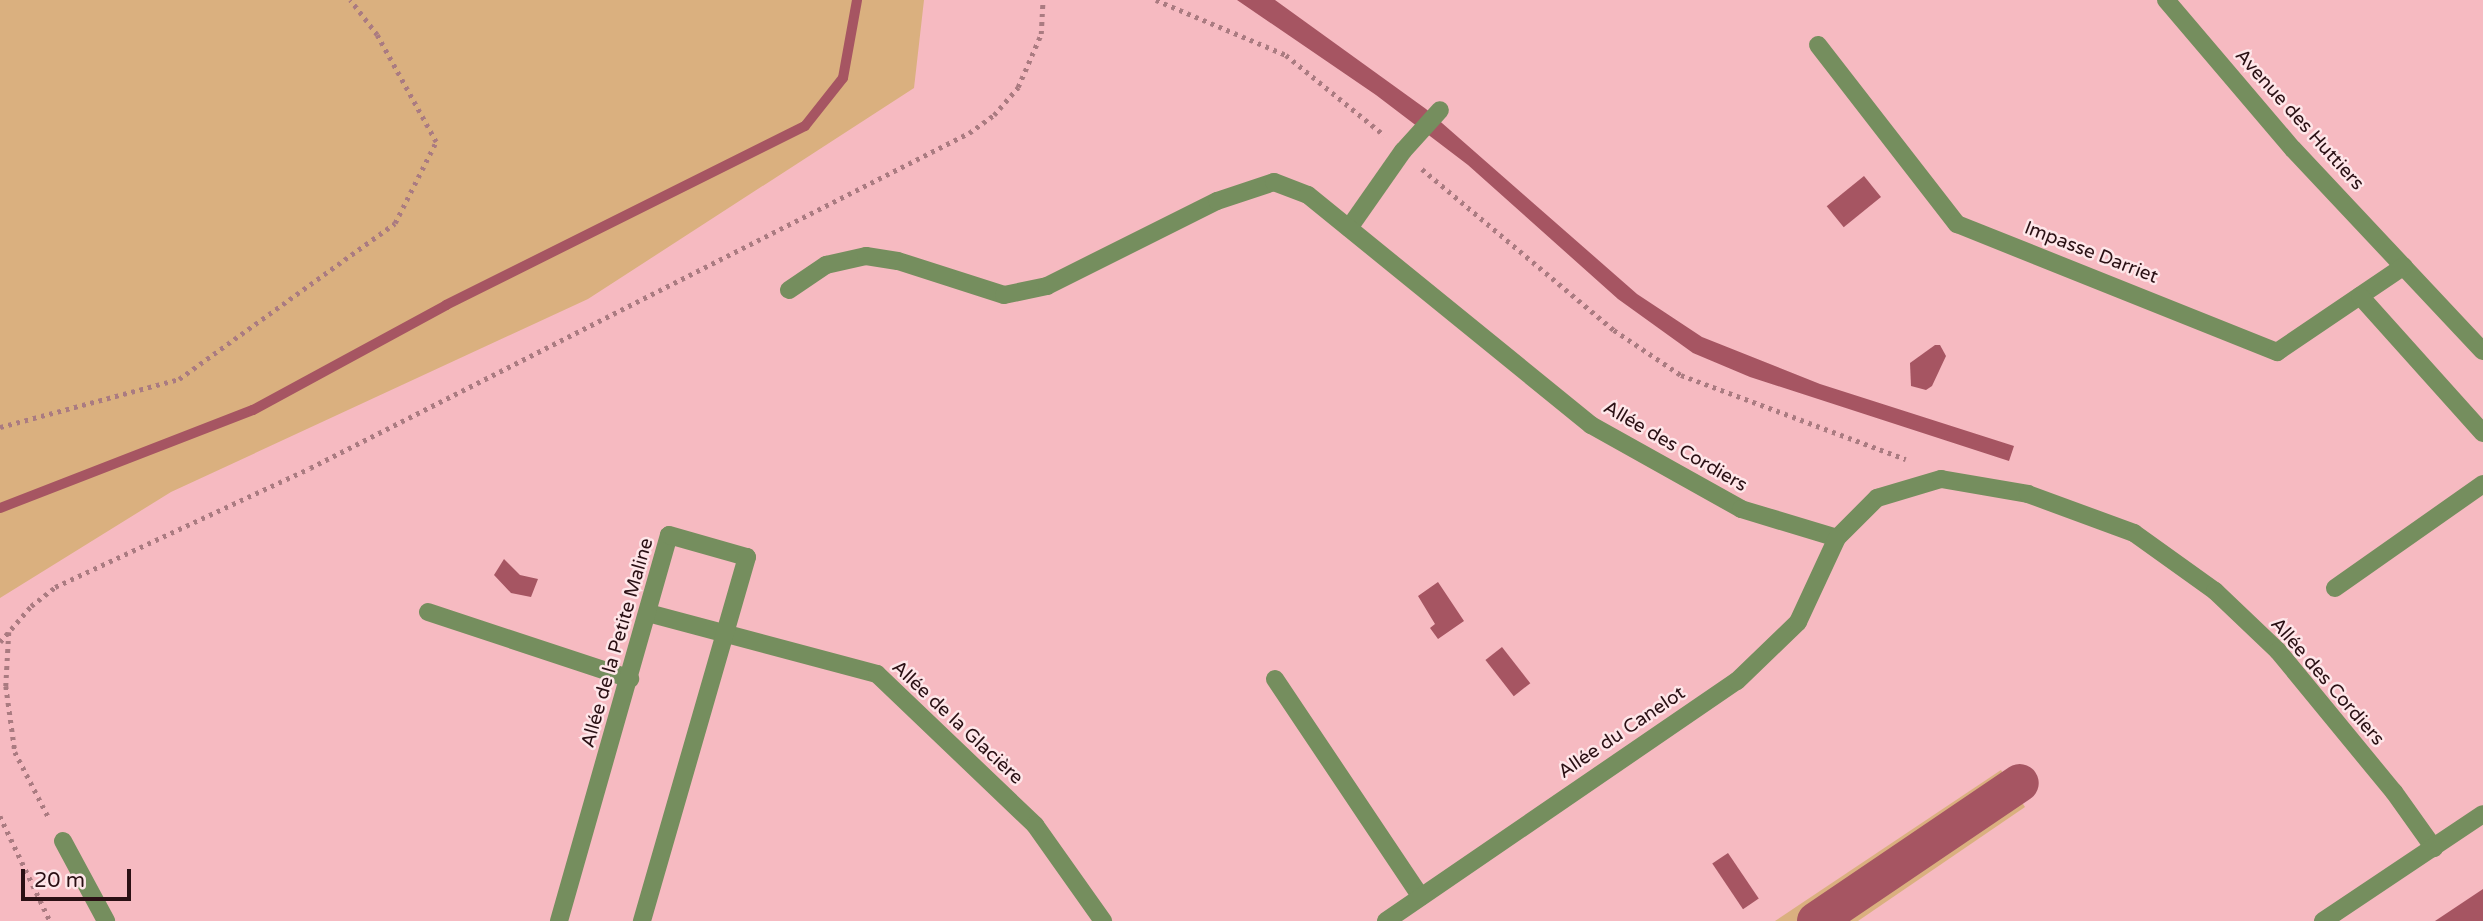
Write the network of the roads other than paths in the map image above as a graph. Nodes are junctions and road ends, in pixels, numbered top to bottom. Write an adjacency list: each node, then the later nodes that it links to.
1 (2166, 0): 5 (street, Avenue des Huttiers)
2 (1818, 45): 7 (street, Impasse Darriet)
3 (1440, 110): 4 (street)
4 (1349, 228): 6 (street, Allée des Cordiers); 11 (street, Allée des Cordiers)
5 (2404, 266): 7 (street, Impasse Darriet); 8 (street, Avenue des Huttiers)
6 (789, 290)
7 (2360, 296): 9 (street)
8 (2483, 351)
9 (2483, 433)
10 (2483, 484): 12 (street)
11 (1837, 538): 20 (street, Allée des Cordiers); 21 (street, Allée du Canelot)
12 (2335, 588)
13 (428, 612): 16 (street)
14 (648, 613): 15 (street, Allée de la Glacière); 15 (street, Allée de la Petite Maline); 16 (street, Allée de la Petite Maline)
15 (726, 633): 24 (street, Allée de la Petite Maline); 25 (street, Allée de la Glacière)
16 (630, 679): 23 (street, Allée de la Petite Maline)
17 (1275, 679): 21 (street)
18 (2483, 814): 20 (street)
19 (63, 841): 22 (street)
20 (2434, 848): 27 (street)
21 (1421, 897): 26 (street, Allée du Canelot)
22 (106, 921)
23 (559, 921)
24 (642, 921)
25 (1104, 921)
26 (1386, 921)
27 (2323, 921)

